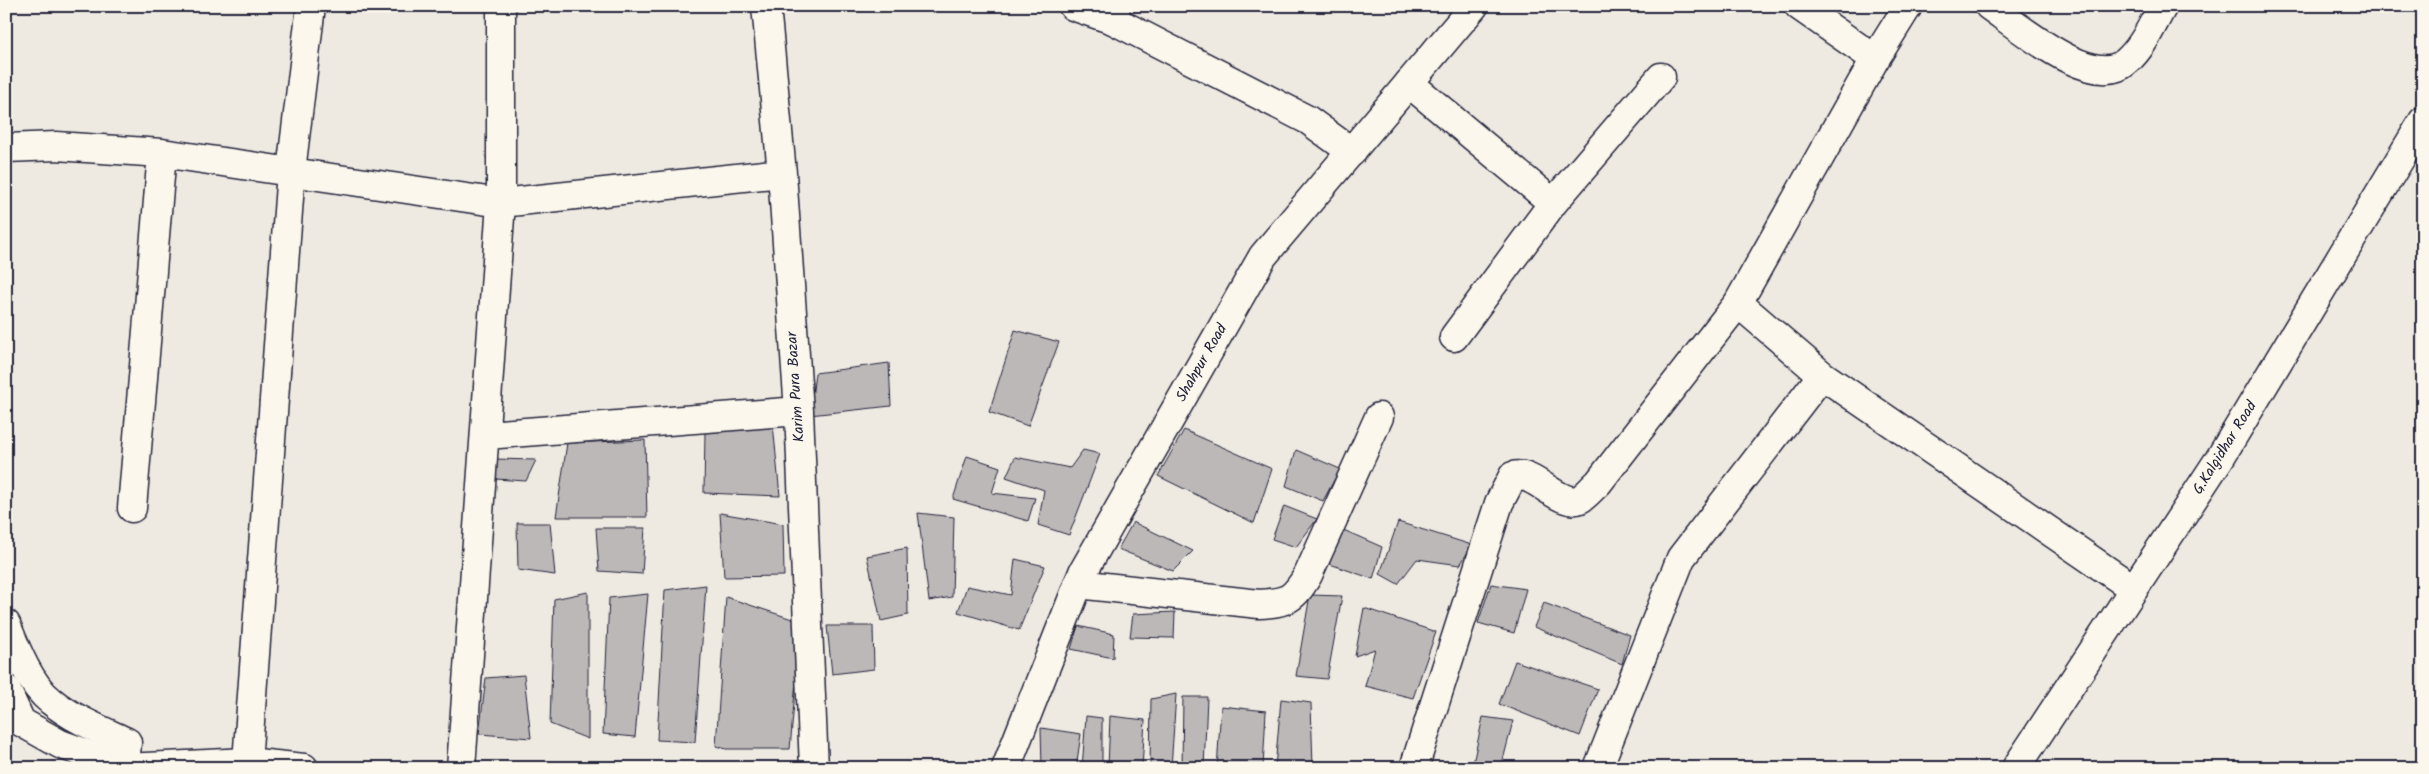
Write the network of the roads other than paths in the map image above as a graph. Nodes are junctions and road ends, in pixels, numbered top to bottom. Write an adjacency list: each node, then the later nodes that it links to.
1 (311, 6): 18 (street)
2 (500, 6): 20 (street)
3 (766, 6): 19 (street, Karim Pura Bazar)
4 (1073, 6): 10 (street)
5 (1474, 6): 13 (street, Shahpur Road)
6 (1800, 6): 11 (street)
7 (1908, 6): 11 (street)
8 (1989, 6): 9 (street)
9 (2163, 6)
10 (1114, 13): 16 (street)
11 (1875, 59): 22 (street)
12 (1661, 76): 21 (street)
13 (1409, 84): 16 (street, Shahpur Road); 21 (street)
14 (2423, 121): 30 (street, G.Kalgidhar Road)
15 (6, 148): 17 (street)
16 (1352, 152): 29 (street, Shahpur Road)
17 (162, 153): 18 (street); 28 (street)
18 (291, 171): 20 (street); 33 (street)
19 (782, 173): 20 (street); 25 (street, Karim Pura Bazar)
20 (500, 203): 27 (street)
21 (1553, 203): 23 (street)
22 (1738, 303): 24 (street); 39 (street)
23 (1454, 337)
24 (1822, 375): 30 (street); 40 (street)
25 (799, 411): 27 (street); 37 (street, Karim Pura Bazar)
26 (1379, 417): 29 (street)
27 (486, 435): 36 (street)
28 (132, 508)
29 (1078, 584): 38 (street, Shahpur Road)
30 (2134, 589): 41 (street, G.Kalgidhar Road)
31 (6, 624): 34 (street)
32 (6, 689): 34 (street)
33 (247, 762): 34 (street); 35 (street)
34 (125, 768)
35 (304, 768)
36 (461, 768)
37 (814, 768)
38 (1006, 768)
39 (1414, 768)
40 (1598, 768)
41 (2016, 768)

